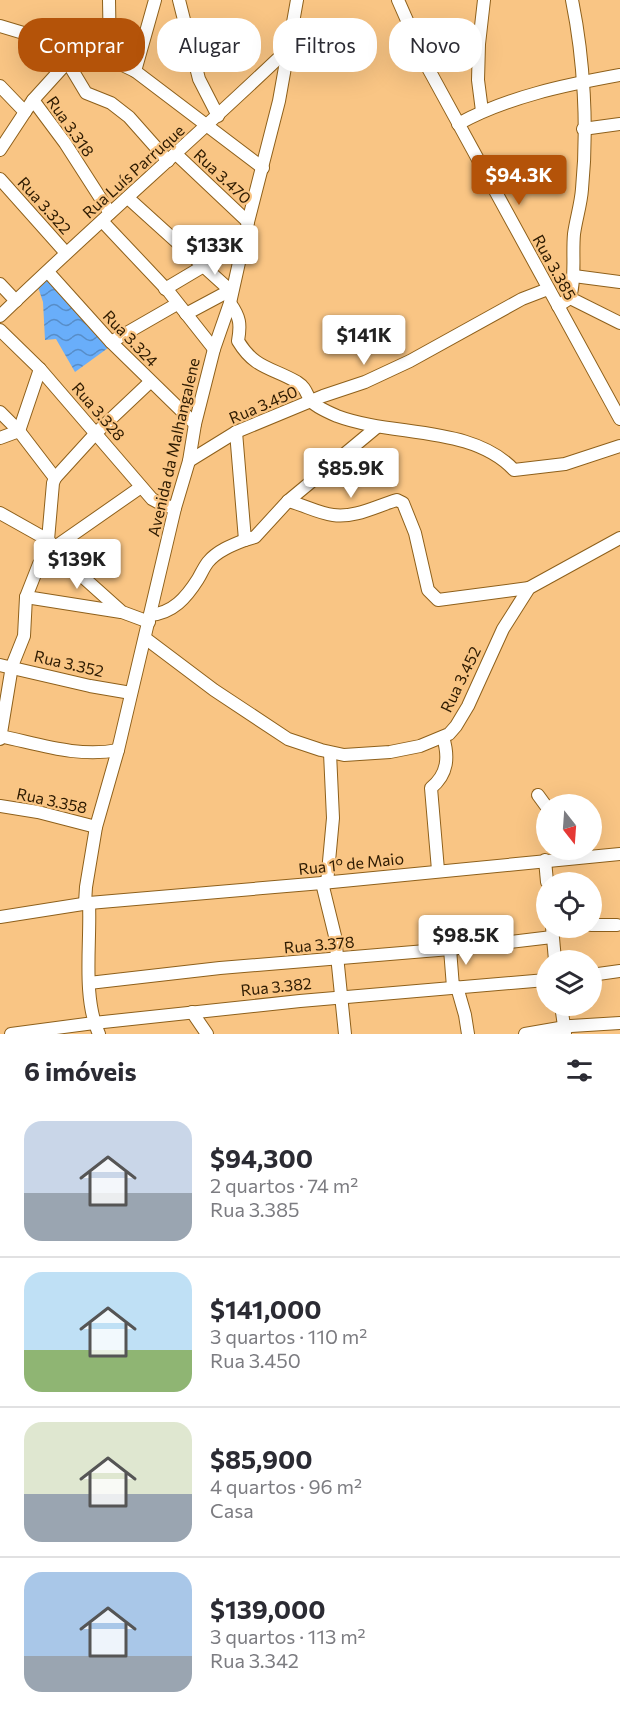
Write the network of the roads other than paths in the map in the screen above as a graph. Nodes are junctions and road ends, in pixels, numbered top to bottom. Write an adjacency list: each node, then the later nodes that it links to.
1 (109, 0): 8 (street)
2 (155, 0): 12 (street)
3 (179, 0): 24 (street)
4 (297, 0): 9 (street, Avenida da Malhangalene)
5 (484, 0): 22 (street)
6 (572, 0): 19 (street)
7 (400, 1): 25 (street, Rua 3.385)
8 (110, 18)
9 (293, 18)
10 (0, 26): 11 (street)
11 (18, 31)
12 (145, 36)
13 (273, 63): 24 (street, Rua Luís Parruque)
14 (59, 72): 21 (street)
15 (73, 72): 30 (street, Rua 3.470)
16 (136, 72): 27 (street)
17 (284, 72): 31 (street, Avenida da Malhangalene)
18 (620, 75): 19 (street)
19 (582, 82): 22 (street); 28 (street)
20 (0, 86): 23 (street, Rua 3.318)
21 (33, 100): 23 (street, Rua 3.318); 34 (street, Rua 3.318)
22 (482, 111): 25 (street)
23 (25, 112): 29 (street)
24 (218, 116): 27 (street, Rua Luís Parruque)
25 (458, 124): 43 (street, Rua 3.385)
26 (620, 124): 28 (street)
27 (208, 126): 30 (street, Rua Luís Parruque); 31 (street)
28 (584, 129): 39 (street)
29 (0, 150)
30 (172, 158): 33 (street, Rua Luís Parruque); 35 (street, Rua 3.470)
31 (263, 168): 35 (street, Avenida da Malhangalene)
32 (0, 179): 36 (street, Rua 3.322)
33 (128, 198): 34 (street, Rua Luís Parruque); 37 (street)
34 (106, 217): 36 (street, Rua Luís Parruque); 42 (street, Rua 3.318)
35 (247, 228): 37 (street); 44 (street, Avenida da Malhangalene)
36 (66, 253): 38 (street, Rua Luís Parruque)
37 (202, 267): 42 (street); 44 (street)
38 (48, 272): 46 (street, Rua Luís Parruque); 53 (street, Rua 3.324)
39 (574, 276): 40 (street); 45 (street)
40 (620, 282)
41 (0, 284): 46 (street)
42 (165, 289): 47 (street, Rua 3.318)
43 (548, 289): 48 (street, Rua 3.385); 57 (street, Rua 3.450)
44 (230, 295): 49 (street); 54 (street, Avenida da Malhangalene); 57 (street)
45 (570, 298): 48 (street); 51 (street)
46 (16, 301): 50 (street, Rua Luís Parruque)
47 (177, 303): 49 (street, Rua 3.318); 53 (street)
48 (558, 306): 59 (street, Rua 3.385)
49 (186, 314): 54 (street, Rua 3.318)
50 (0, 316)
51 (620, 323)
52 (0, 330): 55 (street, Rua 3.328)
53 (111, 342): 56 (street, Rua 3.324)
54 (214, 349): 60 (street, Avenida da Malhangalene)
55 (40, 369): 62 (street); 64 (street, Rua 3.328)
56 (150, 382): 60 (street, Rua 3.324); 64 (street)
57 (311, 402): 61 (street); 63 (street, Rua 3.450)
58 (0, 412): 62 (street)
59 (620, 418)
60 (195, 424): 67 (street, Avenida da Malhangalene)
61 (377, 427): 66 (street); 70 (street)
62 (19, 431): 65 (street); 68 (street)
63 (236, 432): 67 (street, Rua 3.450); 74 (street)
64 (96, 433): 68 (street); 69 (street, Rua 3.328)
65 (0, 438)
66 (620, 446)
67 (189, 460): 71 (street, Avenida da Malhangalene)
68 (55, 478): 75 (street)
69 (141, 487): 71 (street, Rua 3.328); 75 (street)
70 (288, 501): 74 (street); 76 (street)
71 (175, 508): 79 (street, Avenida da Malhangalene)
72 (0, 513): 75 (street)
73 (620, 538): 76 (street, Rua 3.452)
74 (245, 540): 79 (street)
75 (51, 544): 77 (street); 78 (street)
76 (529, 588): 84 (street, Rua 3.452)
77 (26, 597): 78 (street); 81 (street)
78 (122, 612): 79 (street)
79 (149, 619): 80 (street, Avenida da Malhangalene)
80 (145, 638): 82 (street, Avenida da Malhangalene); 86 (street, Rua 3.452)
81 (6, 666): 82 (street, Rua 3.352); 83 (street)
82 (131, 693): 85 (street, Avenida da Malhangalene)
83 (0, 737): 85 (street)
84 (443, 738): 86 (street, Rua 3.452); 91 (street)
85 (118, 750): 88 (street, Avenida da Malhangalene)
86 (330, 753): 93 (street)
87 (0, 806): 88 (street, Rua 3.358)
88 (96, 827): 94 (street, Avenida da Malhangalene)
89 (620, 854): 90 (street, Rua 1º de Maio)
90 (545, 861): 91 (street, Rua 1º de Maio); 92 (street)
91 (438, 870): 93 (street, Rua 1º de Maio)
92 (546, 872)
93 (324, 883): 94 (street, Rua 1º de Maio); 100 (street)
94 (87, 903): 95 (street, Rua 1º de Maio); 104 (street, Avenida da Malhangalene)
95 (0, 917)
96 (602, 925): 97 (street)
97 (618, 925)
98 (536, 935): 99 (street, Rua 3.378)
99 (450, 949): 100 (street, Rua 3.378); 105 (street)
100 (338, 959): 104 (street, Rua 3.378); 106 (street)
101 (620, 971): 102 (street)
102 (602, 973)
103 (536, 981): 105 (street, Rua 3.382)
104 (89, 983): 110 (street, Avenida da Malhangalene)
105 (455, 987): 106 (street, Rua 3.382); 115 (street)
106 (342, 996): 107 (street, Rua 3.382); 114 (street)
107 (192, 1012): 110 (street, Rua 3.382); 113 (street)
108 (563, 1016): 111 (street)
109 (620, 1023): 111 (street)
110 (96, 1028): 112 (street, Rua 3.382)
111 (565, 1031): 116 (street)
112 (10, 1034)
113 (207, 1034)
114 (345, 1034)
115 (468, 1034)
116 (525, 1034)

